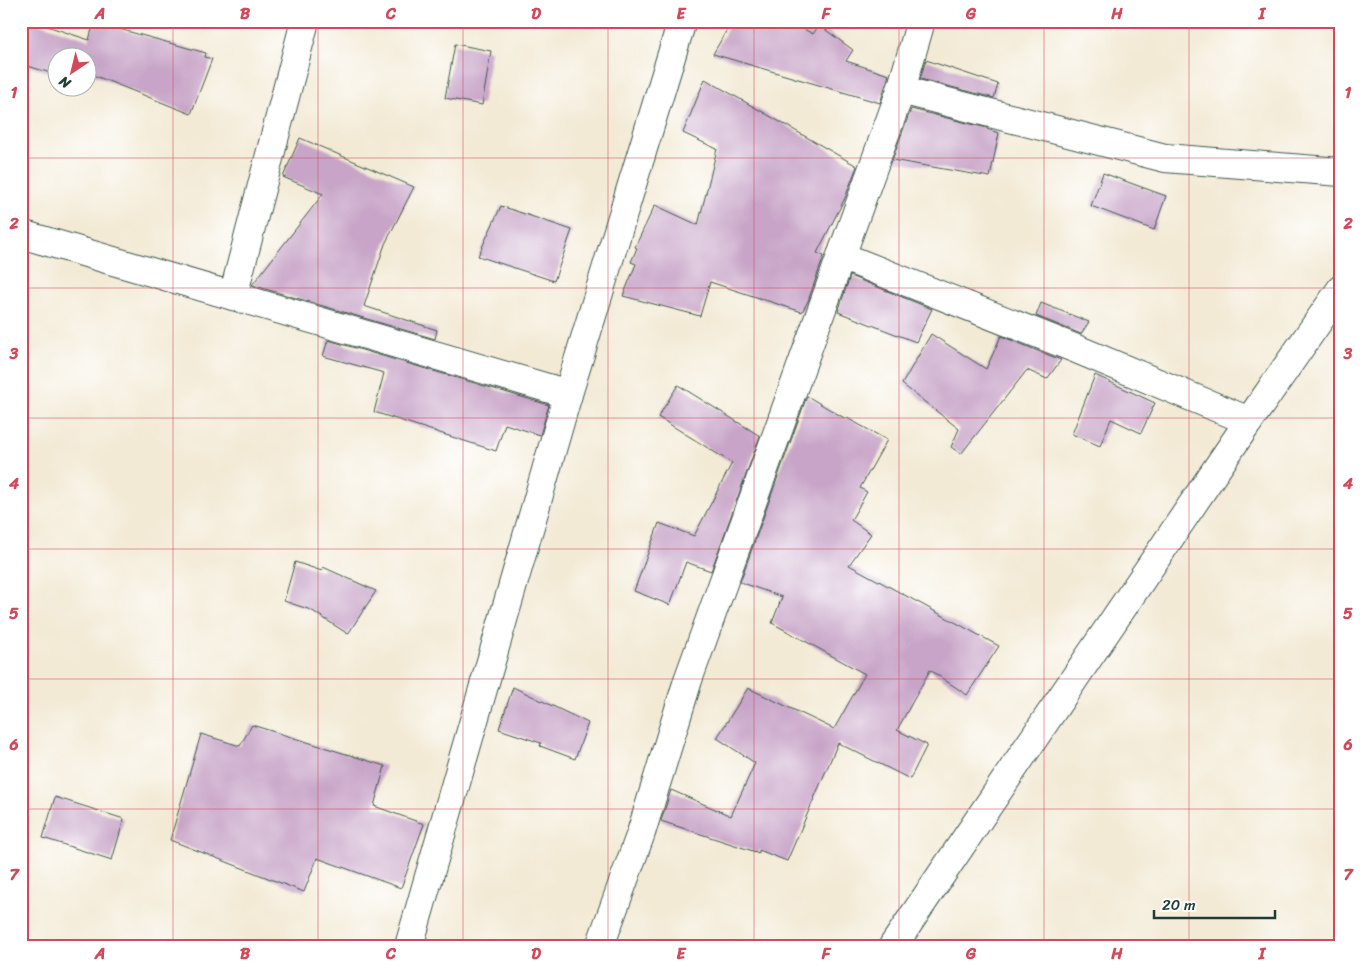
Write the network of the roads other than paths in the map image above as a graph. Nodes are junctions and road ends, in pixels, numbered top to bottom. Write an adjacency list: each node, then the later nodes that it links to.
1 (305, 21): 9 (street)
2 (682, 21): 10 (street)
3 (921, 21): 4 (street)
4 (901, 90): 5 (street); 7 (street)
5 (1341, 172)
6 (21, 234): 9 (street)
7 (841, 256): 11 (street); 13 (street)
8 (1341, 289): 11 (street)
9 (232, 296): 10 (street)
10 (568, 394): 12 (street)
11 (1249, 421): 14 (street)
12 (409, 946)
13 (600, 946)
14 (894, 946)

